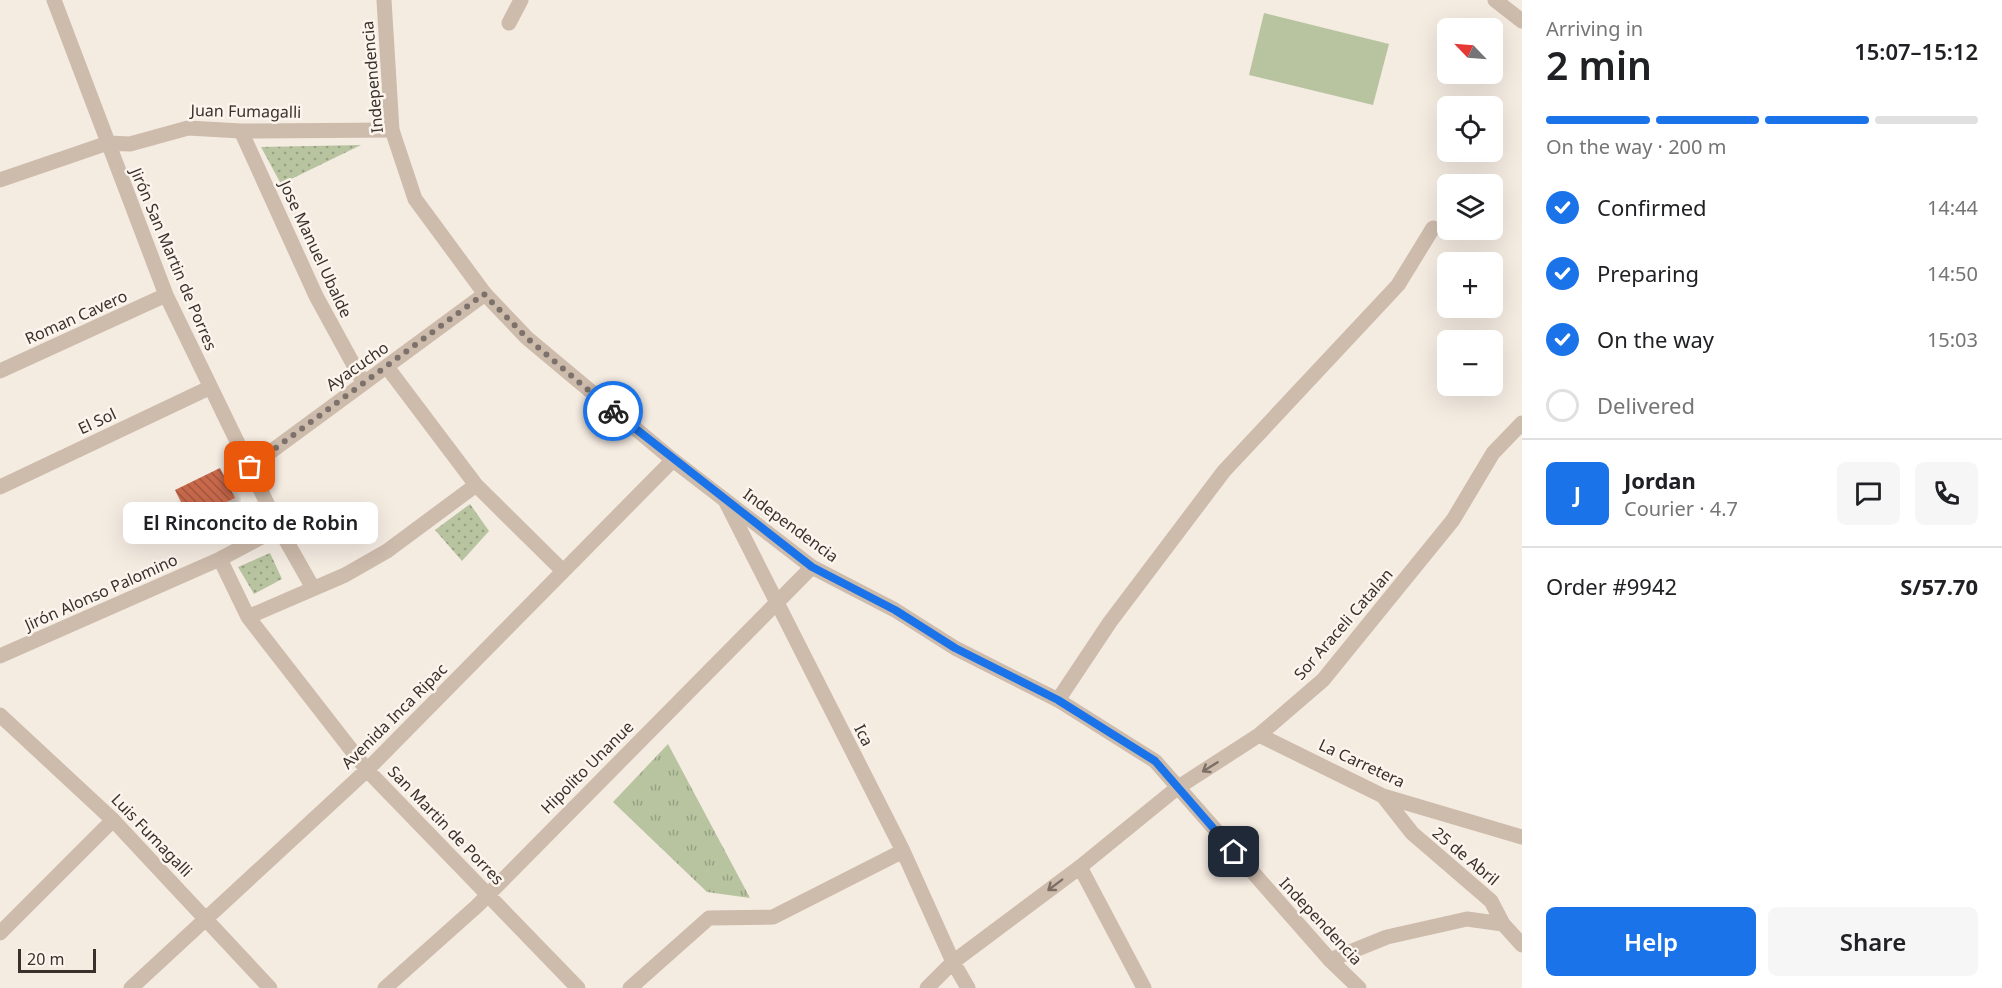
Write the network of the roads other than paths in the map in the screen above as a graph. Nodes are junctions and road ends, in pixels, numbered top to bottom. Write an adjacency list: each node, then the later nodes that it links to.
1 (54, 0): 9 (street, Jirón San Martin de Porres)
2 (384, 0): 7 (street, Independencia)
3 (521, 0): 6 (street)
4 (1495, 0): 5 (street)
5 (1522, 21)
6 (509, 23)
7 (392, 130): 8 (street, Juan Fumagalli); 12 (street, Independencia)
8 (241, 131): 9 (street, Juan Fumagalli); 16 (street, Jose Manuel Ubalde)
9 (108, 143): 10 (street, Juan Fumagalli); 13 (street, Jirón San Martin de Porres)
10 (0, 180)
11 (1432, 228): 32 (street)
12 (484, 294): 14 (street, Ayacucho); 19 (street, Independencia)
13 (166, 295): 15 (street, Roman Cavero); 17 (street, Jirón San Martin de Porres)
14 (387, 367): 16 (street, Ayacucho); 21 (street)
15 (0, 371)
16 (363, 382): 20 (street, Ayacucho)
17 (209, 388): 20 (street, Jirón San Martin de Porres); 22 (street, El Sol)
18 (1522, 423): 34 (street, Sor Araceli Catalan)
19 (673, 460): 23 (street, Independencia); 27 (street, Avenida Inca Ripac)
20 (250, 467): 24 (street, Jirón San Martin de Porres)
21 (476, 485): 27 (street); 28 (street)
22 (0, 487)
23 (725, 500): 26 (street, Independencia); 29 (street, Ica)
24 (279, 528): 25 (street, Jirón Alonso Palomino); 28 (street, Jirón San Martin de Porres)
25 (220, 559): 30 (street, San Martin de Porres); 31 (street, Jirón Alonso Palomino)
26 (812, 567): 29 (street, Hipolito Unanue); 32 (street, Independencia)
27 (564, 571): 35 (street, Avenida Inca Ripac)
28 (313, 588): 30 (street)
29 (776, 603): 40 (street, Ica); 42 (street, Hipolito Unanue)
30 (248, 617): 35 (street, San Martin de Porres)
31 (0, 656)
32 (1058, 700): 36 (street, Independencia)
33 (0, 715): 38 (street, Luis Fumagalli)
34 (1259, 735): 36 (street, Sor Araceli Catalan, one-way to 36); 37 (street, La Carretera)
35 (367, 770): 42 (street, San Martin de Porres); 43 (street, Avenida Inca Ripac)
36 (1177, 788): 41 (street, Sor Araceli Catalan); 47 (street, Independencia)
37 (1383, 796): 39 (street, La Carretera); 44 (street, 25 de Abril)
38 (113, 820): 43 (street, Luis Fumagalli); 45 (street)
39 (1522, 837)
40 (903, 851): 48 (street, Ica); 53 (street)
41 (1080, 867): 48 (street, Sor Araceli Catalan, one-way to 48); 56 (street)
42 (488, 893): 51 (street, Hipolito Unanue); 52 (street, San Martin de Porres)
43 (207, 918): 49 (street, Avenida Inca Ripac); 50 (street, Luis Fumagalli)
44 (1503, 924): 46 (street, 25 de Abril); 47 (street)
45 (0, 933)
46 (1522, 945)
47 (1330, 960): 57 (street, Independencia)
48 (953, 962): 54 (street, Sor Araceli Catalan); 55 (street, Ica)
49 (131, 988)
50 (270, 988)
51 (385, 988)
52 (578, 988)
53 (630, 988)
54 (927, 988)
55 (968, 988)
56 (1144, 988)
57 (1359, 988)

